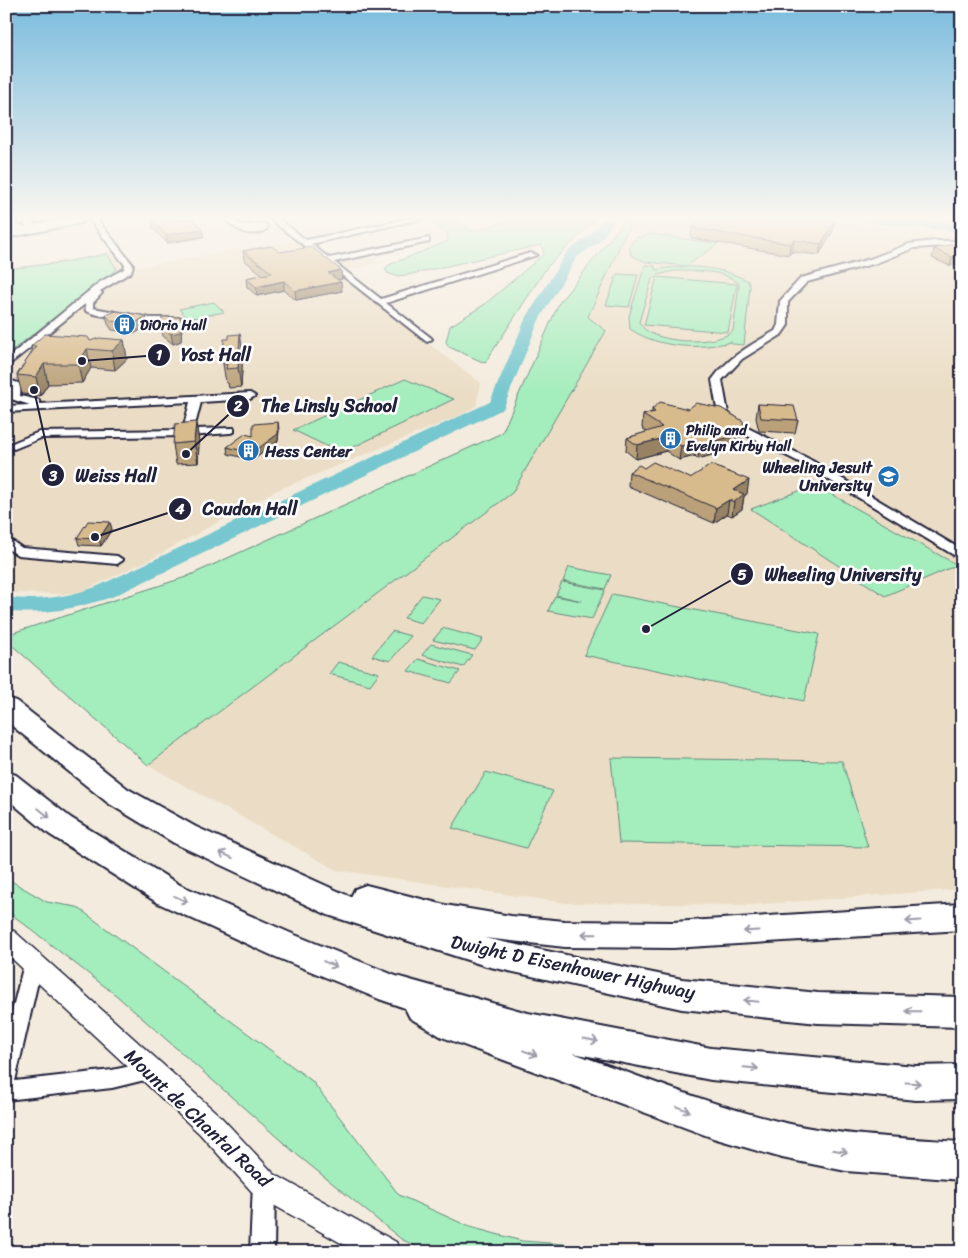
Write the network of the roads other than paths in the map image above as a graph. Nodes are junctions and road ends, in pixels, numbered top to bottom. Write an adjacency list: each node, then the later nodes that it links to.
1 (349, 278): 5 (street)
2 (459, 278): 5 (street)
3 (812, 278): 20 (street)
4 (111, 279): 6 (street); 8 (street)
5 (380, 302): 7 (street)
6 (191, 321)
7 (427, 338)
8 (31, 344): 9 (street); 10 (street)
9 (6, 364)
10 (6, 374)
11 (6, 382): 14 (street)
12 (250, 396): 13 (street)
13 (196, 399): 14 (street); 17 (street)
14 (47, 407): 15 (street)
15 (6, 409)
16 (230, 430): 17 (street)
17 (188, 433): 18 (street)
18 (14, 446)
19 (6, 541): 21 (street)
20 (962, 556)
21 (118, 560)
22 (6, 692): 24 (highway)
23 (6, 707): 24 (highway, Dwight D Eisenhower Highway)
24 (66, 755): 26 (highway, Dwight D Eisenhower Highway, one-way to 24)
25 (6, 782): 30 (highway, one-way to 30)
26 (256, 868): 27 (highway, one-way to 26); 31 (highway, Dwight D Eisenhower Highway, one-way to 26)
27 (962, 917)
28 (6, 938): 29 (street, Mount de Chantal Road)
29 (33, 964): 32 (street, Mount de Chantal Road); 33 (street)
30 (392, 989): 34 (highway, one-way to 34); 36 (highway, one-way to 36)
31 (962, 1012)
32 (150, 1071): 35 (street); 37 (street, Mount de Chantal Road)
33 (6, 1078)
34 (962, 1082)
35 (6, 1090)
36 (962, 1161)
37 (264, 1184): 38 (street); 39 (street, Mount de Chantal Road)
38 (262, 1252)
39 (386, 1252)

